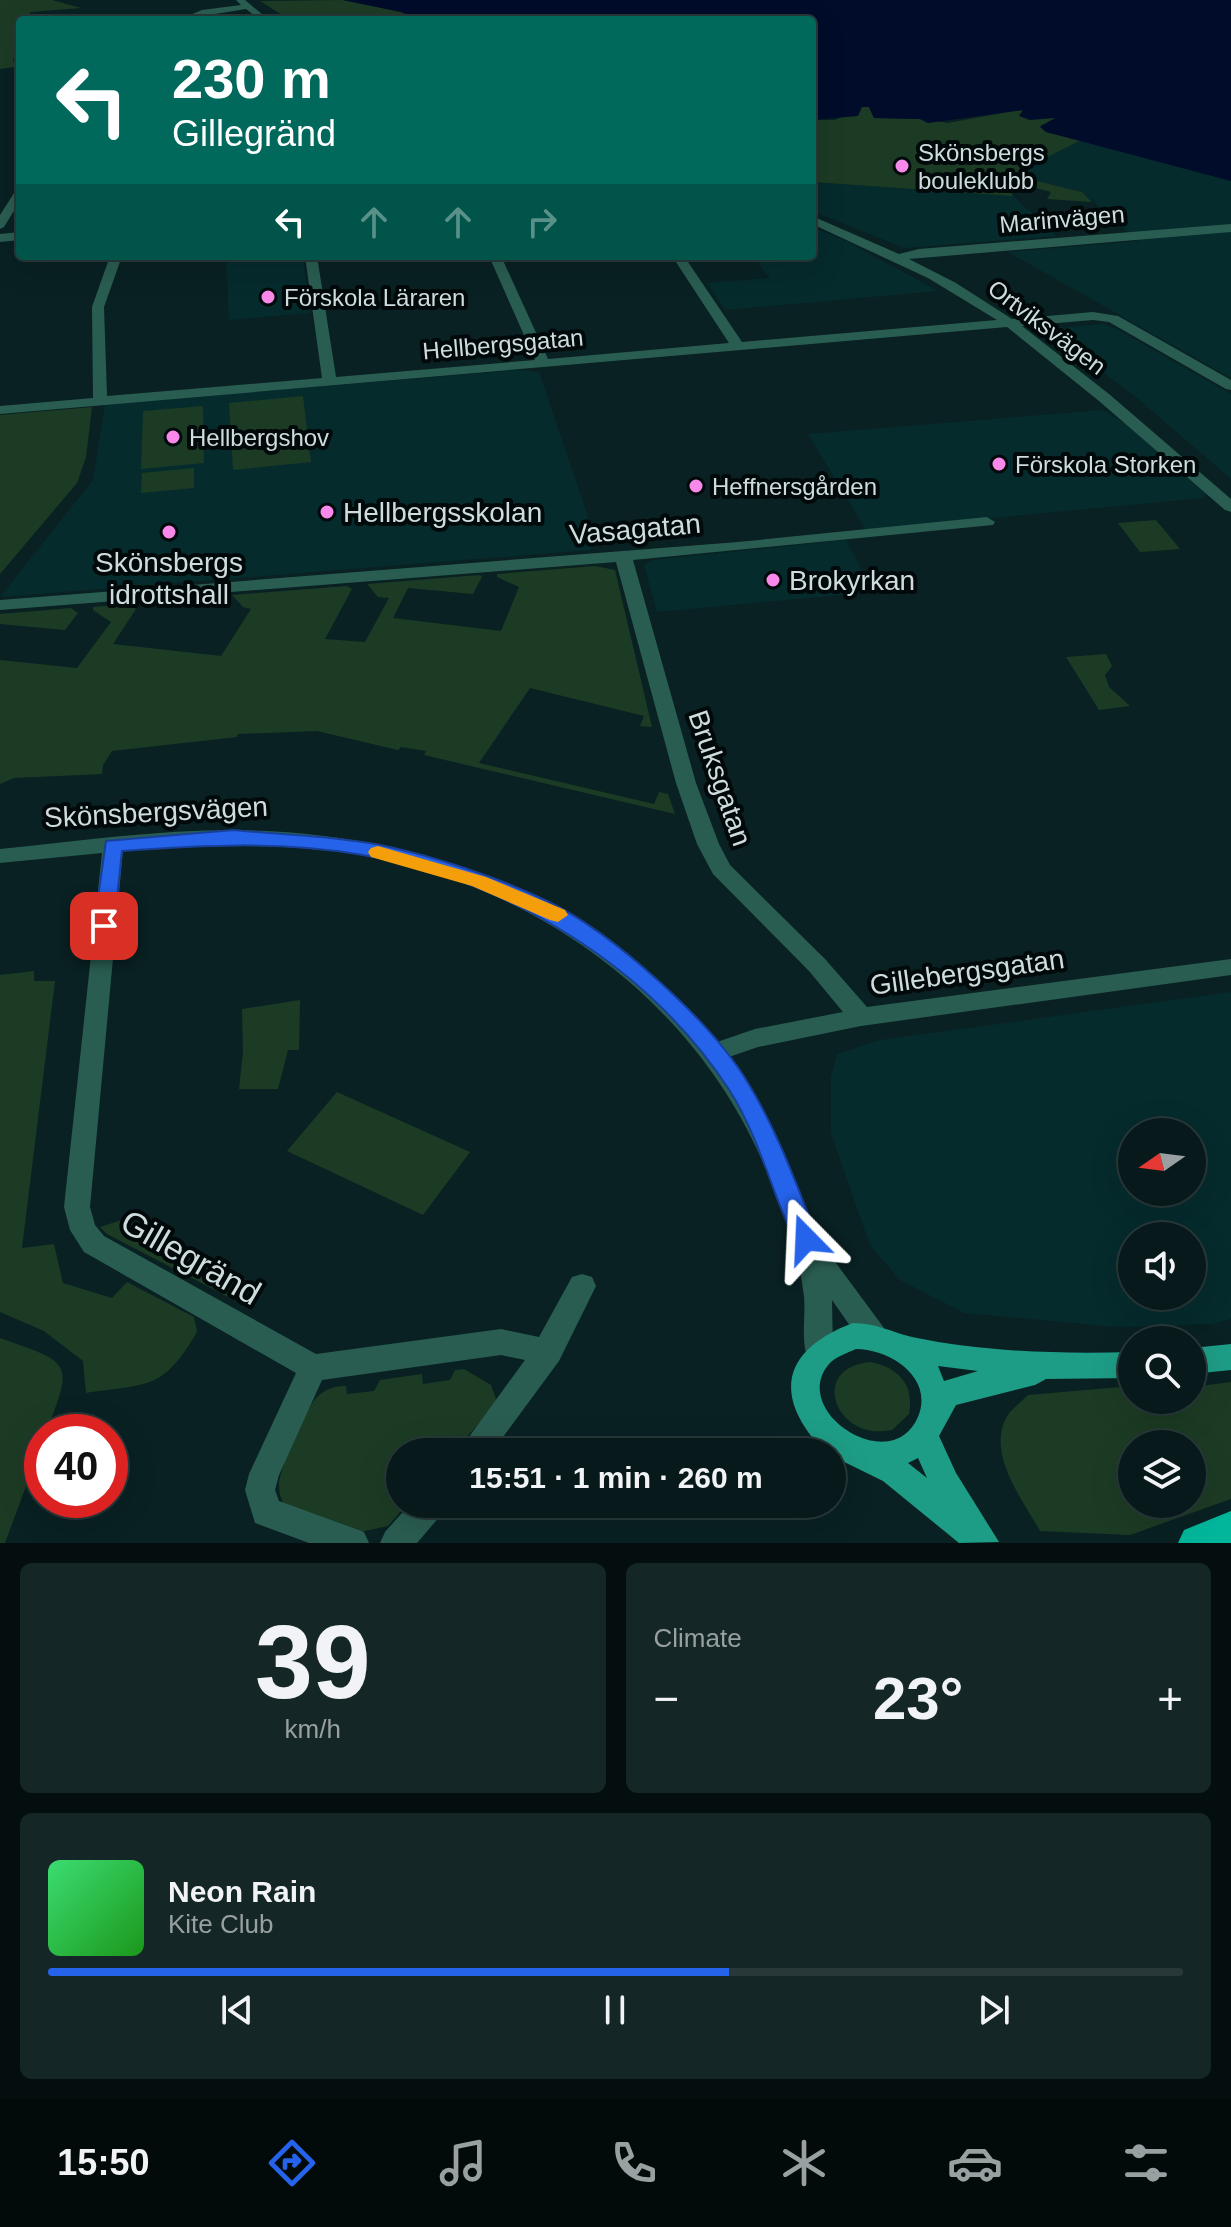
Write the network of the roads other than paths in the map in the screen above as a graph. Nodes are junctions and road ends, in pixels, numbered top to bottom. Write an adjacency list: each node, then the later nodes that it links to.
1 (243, 3): 2 (street); 3 (street)
2 (193, 16)
3 (260, 16)
4 (16, 199): 6 (street)
5 (816, 222): 8 (street, Ortviksvägen)
6 (0, 225)
7 (1231, 228): 8 (street, Marinvägen)
8 (897, 258): 13 (street, Ortviksvägen)
9 (115, 260): 18 (street)
10 (312, 260): 16 (street)
11 (497, 260): 15 (street)
12 (681, 260): 14 (street)
13 (1011, 324): 14 (street, Hellbergsgatan); 17 (street, Hellbergsgatan); 20 (street, Ortviksvägen)
14 (738, 346): 15 (street, Hellbergsgatan)
15 (543, 363): 16 (street, Hellbergsgatan)
16 (330, 382): 18 (street, Hellbergsgatan)
17 (1231, 386)
18 (100, 402): 19 (street, Hellbergsgatan)
19 (0, 410)
20 (1231, 507)
21 (987, 522): 22 (street, Vasagatan)
22 (623, 555): 23 (street, Vasagatan); 27 (street, Bruksgatan)
23 (0, 605)
24 (113, 845): 25 (street, Skönsbergsvägen); 28 (street, Skönsbergsvägen); 39 (street, Gillegränd)
25 (0, 856)
26 (1231, 967): 27 (street, Gillebergsgatan)
27 (861, 1017): 28 (street, Gillebergsgatan)
28 (714, 1053): 29 (street, Skönsbergsvägen)
29 (806, 1239): 31 (street, Skönsbergsvägen); 34 (street, Skönsbergsvägen)
30 (582, 1286): 33 (street)
31 (874, 1337): 32 (main road); 34 (main road)
32 (905, 1349): 38 (main road); 40 (main road)
33 (549, 1352): 39 (street); 41 (street)
34 (819, 1352): 42 (main road)
35 (1231, 1357): 36 (main road)
36 (1206, 1360)
37 (1118, 1365): 38 (main road)
38 (1055, 1367): 40 (main road)
39 (313, 1368): 46 (street)
40 (929, 1424): 42 (main road); 45 (main road)
41 (485, 1438)
42 (855, 1453): 45 (main road)
43 (418, 1518): 47 (street)
44 (1231, 1530): 48 (highway)
45 (984, 1542)
46 (353, 1543)
47 (396, 1543)
48 (1197, 1543)

